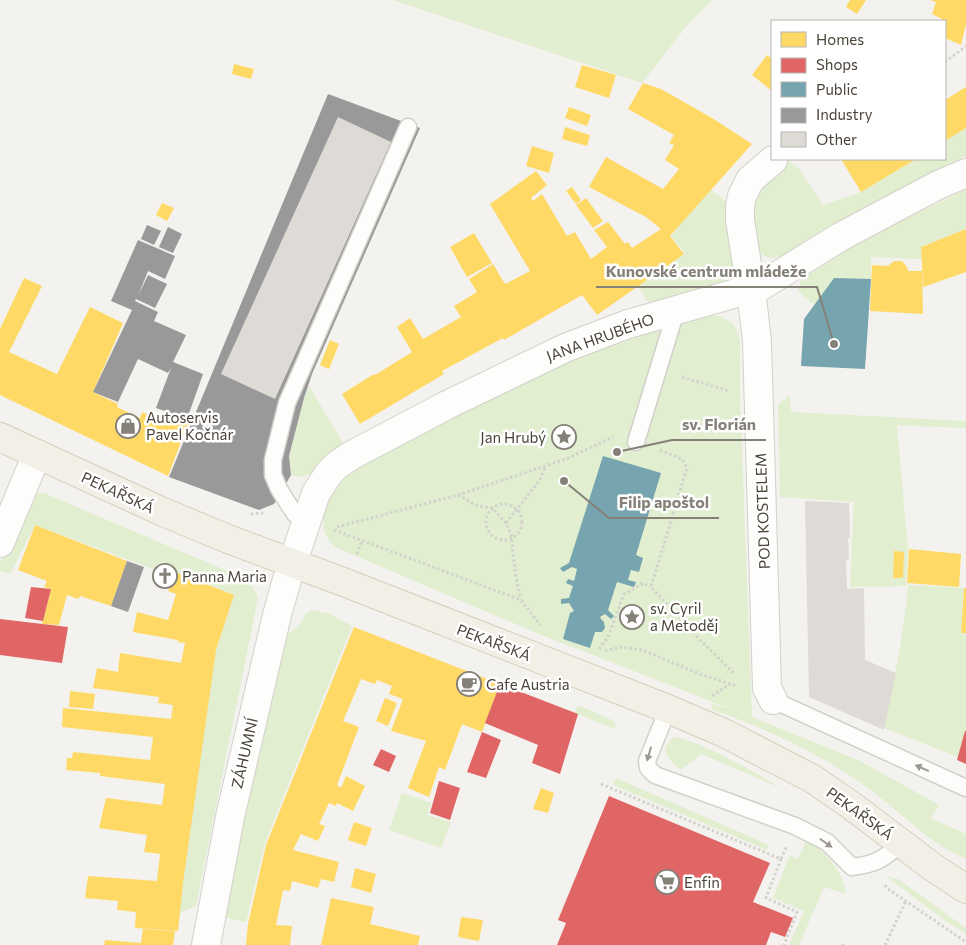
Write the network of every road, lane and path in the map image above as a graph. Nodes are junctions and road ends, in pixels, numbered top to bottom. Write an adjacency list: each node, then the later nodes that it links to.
1 (966, 46): 2 (path)
2 (946, 61)
3 (408, 127): 18 (lane)
4 (773, 160): 6 (street, POD KOSTELEM)
5 (966, 173): 6 (street, JANA HRUBÉHO)
6 (751, 290): 7 (street, JANA HRUBÉHO); 9 (street, POD KOSTELEM)
7 (676, 310): 11 (lane); 18 (street, JANA HRUBÉHO)
8 (678, 376): 9 (path)
9 (758, 399): 28 (street, POD KOSTELEM)
10 (0, 436): 13 (main road, PEKAŘSKÁ)
11 (636, 442): 14 (path)
12 (653, 447): 24 (path)
13 (37, 454): 22 (street); 23 (main road, PEKAŘSKÁ)
14 (546, 466): 15 (path); 17 (path)
15 (458, 495): 16 (path); 20 (path)
16 (492, 508): 17 (path); 19 (path); 21 (path)
17 (517, 509): 19 (path); 21 (path)
18 (306, 520): 23 (street, JANA HRUBÉHO)
19 (506, 523): 21 (path)
20 (332, 529)
21 (511, 539): 25 (path)
22 (0, 543)
23 (293, 564): 29 (main road, PEKAŘSKÁ); 37 (street, ZÁHUMNÍ)
24 (651, 587): 26 (path); 27 (path)
25 (521, 600)
26 (737, 676)
27 (742, 687)
28 (773, 700): 31 (lane, one-way to 28)
29 (668, 709): 32 (main road, PEKAŘSKÁ); 33 (lane, one-way to 33)
30 (601, 784): 38 (path)
31 (966, 788)
32 (902, 843): 33 (lane); 34 (main road, PEKAŘSKÁ)
33 (868, 866): 35 (path)
34 (961, 882)
35 (906, 901): 36 (path); 39 (path)
36 (966, 942)
37 (206, 945)
38 (784, 945)
39 (885, 945)

